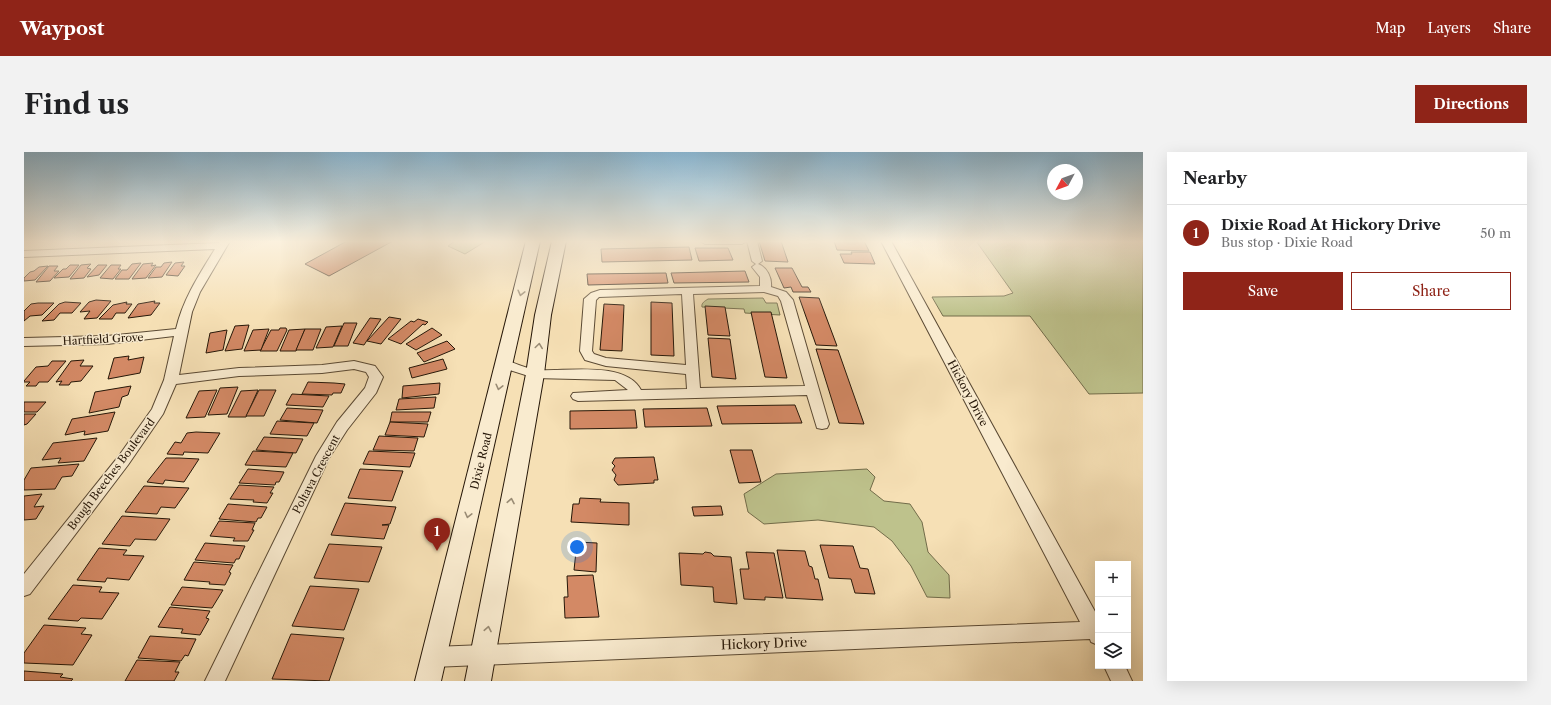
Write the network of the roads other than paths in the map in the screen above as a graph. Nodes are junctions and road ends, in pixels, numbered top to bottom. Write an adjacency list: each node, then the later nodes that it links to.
1 (210, 266): 8 (street, Bough Beeches Boulevard)
2 (527, 266): 10 (main road, Dixie Road, one-way to 10)
3 (553, 266): 12 (main road, one-way to 3)
4 (758, 266): 7 (street)
5 (899, 266): 20 (street, Hickory Drive)
6 (770, 290): 14 (street)
7 (687, 291): 11 (street); 11 (street)
8 (181, 332): 9 (street, Hartfield Grove); 13 (street, Bough Beeches Boulevard)
9 (24, 342)
10 (505, 364): 12 (street); 23 (main road, Dixie Road, one-way to 23)
11 (692, 370): 15 (street)
12 (543, 373): 16 (street); 22 (main road, one-way to 12)
13 (171, 380): 19 (street, Bough Beeches Boulevard); 25 (street, Poltava Crescent)
14 (813, 390): 15 (street); 18 (street)
15 (694, 393): 16 (street)
16 (636, 394): 17 (street)
17 (578, 396)
18 (822, 424)
19 (24, 588)
20 (1095, 631)
21 (1095, 633): 22 (street, Hickory Drive)
22 (483, 655): 23 (street, Hickory Drive); 26 (main road)
23 (431, 669)
24 (1116, 669): 27 (street)
25 (215, 681)
26 (478, 681)
27 (1122, 681)

